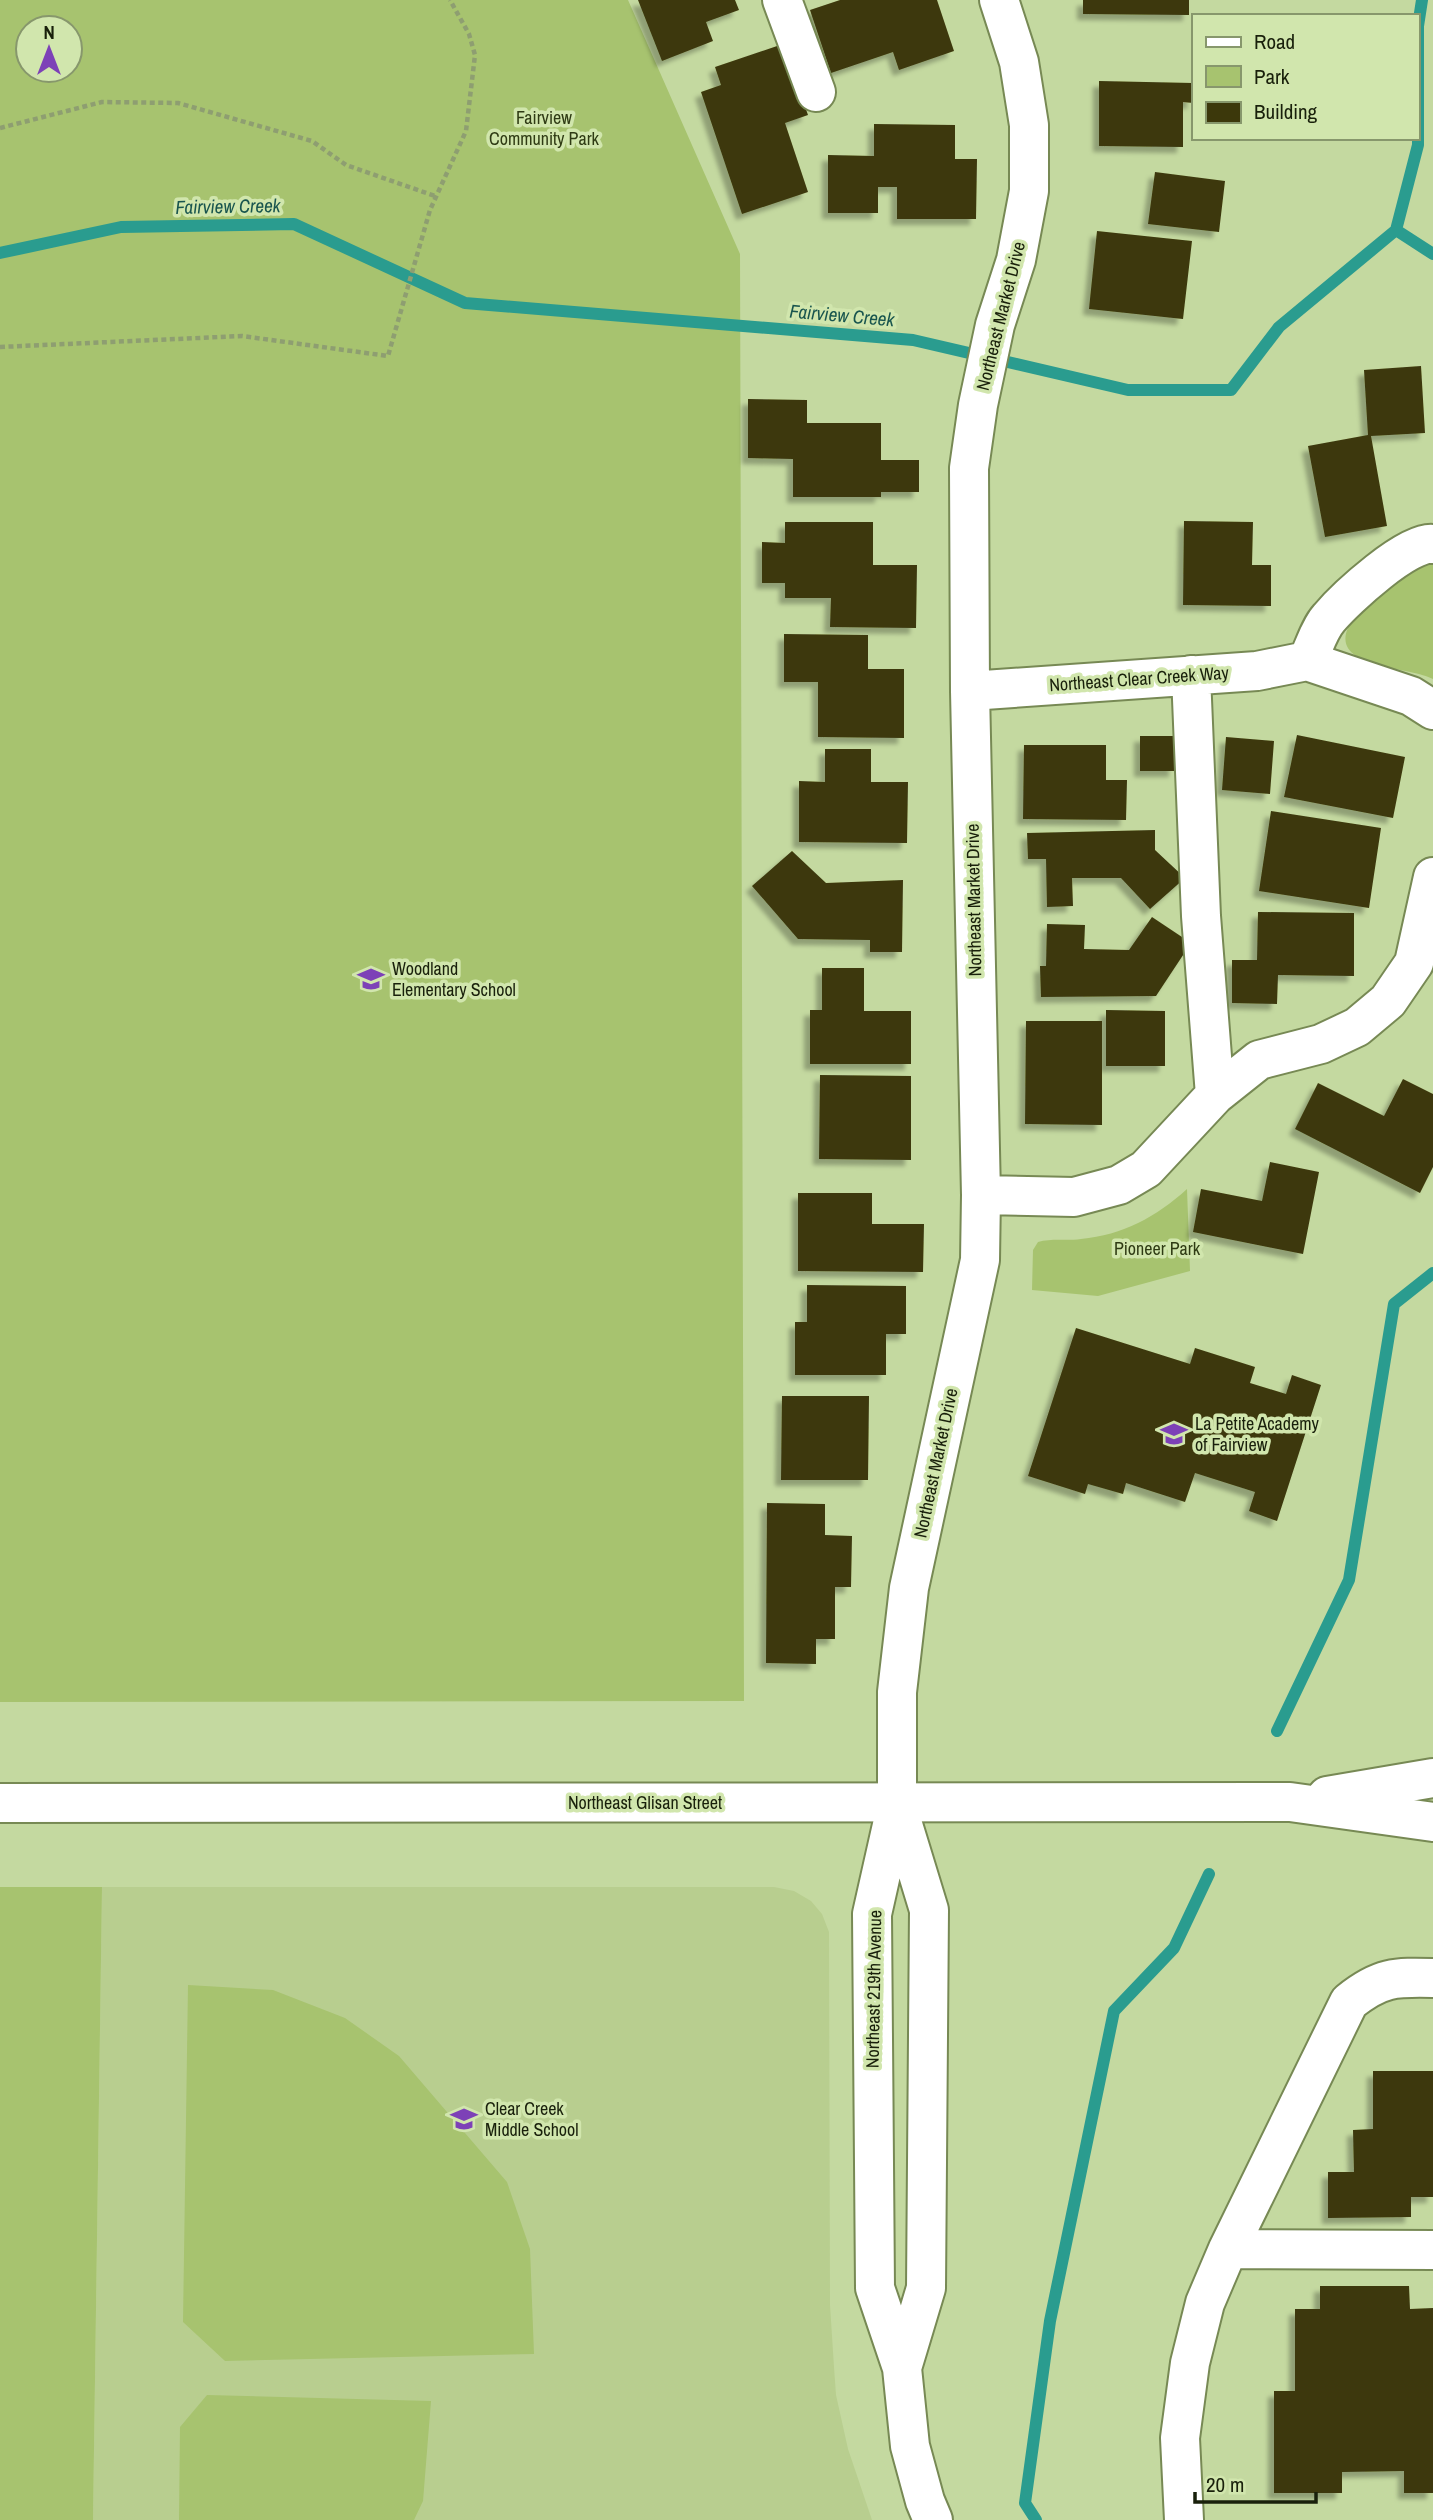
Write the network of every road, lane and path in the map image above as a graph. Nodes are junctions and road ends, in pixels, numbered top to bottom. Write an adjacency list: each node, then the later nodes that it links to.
1 (450, 0): 6 (path)
2 (782, 0): 4 (street)
3 (999, 0): 11 (street, Northeast Market Drive)
4 (816, 92)
5 (0, 128): 6 (path)
6 (435, 196): 7 (path)
7 (0, 347)
8 (1433, 544): 9 (street)
9 (1307, 661): 10 (street, Northeast Clear Creek Way); 12 (street, Northeast Clear Creek Way)
10 (1191, 675): 11 (street, Northeast Clear Creek Way); 14 (street)
11 (970, 691): 15 (street, Northeast Market Drive)
12 (1433, 710)
13 (1433, 877): 14 (street)
14 (1215, 1095): 15 (street)
15 (981, 1195): 19 (street, Northeast Market Drive)
16 (1433, 1778): 17 (street, Northeast Glisan Street)
17 (1290, 1802): 19 (street, Northeast Glisan Street); 20 (street, Northeast Glisan Street)
18 (0, 1803): 19 (street, Northeast Glisan Street)
19 (897, 1803): 24 (street, Northeast 219th Avenue); 24 (street, Northeast 219th Avenue)
20 (1433, 1822)
21 (1433, 1978): 22 (street)
22 (1228, 2249): 23 (street); 26 (street)
23 (1433, 2250)
24 (901, 2368): 25 (street, Northeast 219th Avenue)
25 (933, 2520)
26 (1184, 2520)

